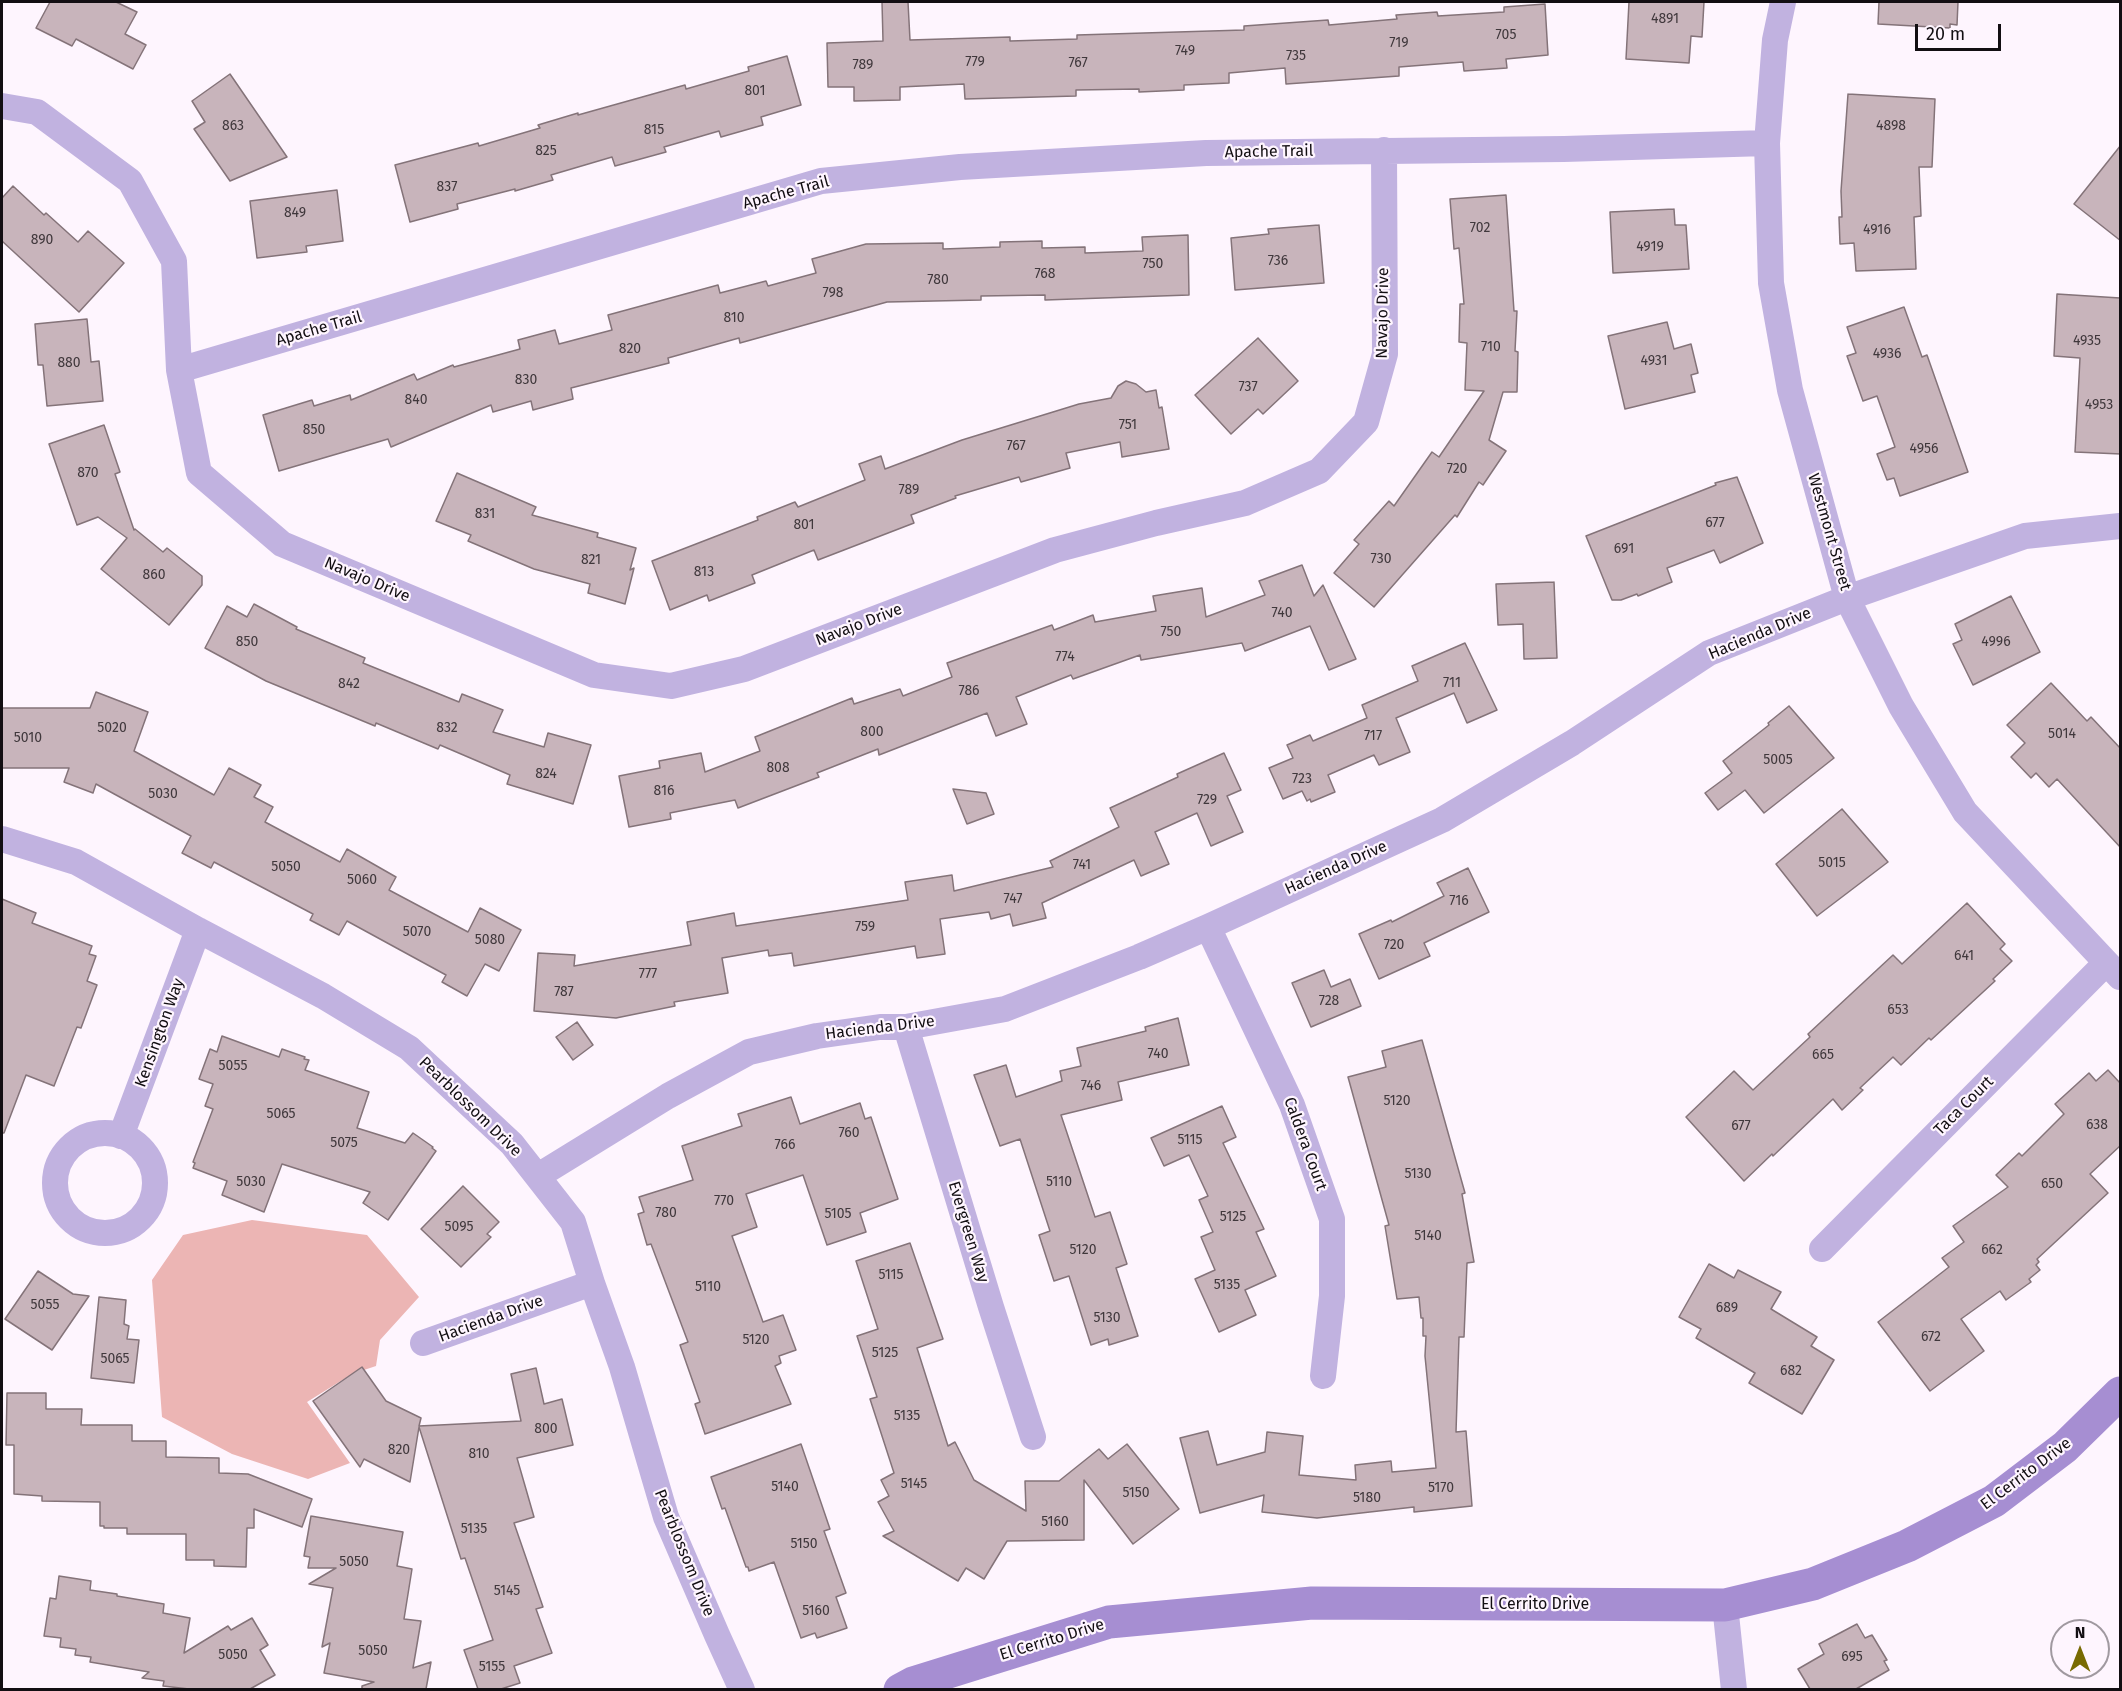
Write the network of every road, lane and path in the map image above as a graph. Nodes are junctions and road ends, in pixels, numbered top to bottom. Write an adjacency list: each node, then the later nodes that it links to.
1 (1784, 2): 3 (street, Westmont Street)
2 (2, 106): 5 (street)
3 (1767, 143): 4 (street, Apache Trail); 7 (street, Westmont Street)
4 (1384, 150): 5 (street, Apache Trail); 5 (street, Navajo Drive)
5 (179, 370)
6 (2121, 525): 7 (street, Hacienda Drive)
7 (1847, 598): 9 (street, Hacienda Drive); 11 (street, Westmont Street)
8 (2, 839): 10 (street, Pearblossom Drive)
9 (1208, 927): 12 (street, Hacienda Drive); 18 (street, Caldera Court)
10 (198, 930): 13 (street, Kensington Way); 14 (street, Pearblossom Drive)
11 (2113, 970): 15 (street, Taca Court)
12 (906, 1027): 14 (street, Hacienda Drive); 20 (street, Evergreen Way)
13 (121, 1136)
14 (538, 1176): 16 (street, Pearblossom Drive)
15 (1822, 1249)
16 (592, 1283): 17 (street, Hacienda Drive); 22 (street, Pearblossom Drive)
17 (423, 1343)
18 (1323, 1376)
19 (2121, 1393): 21 (street, El Cerrito Drive)
20 (1033, 1437)
21 (1725, 1605): 23 (street, El Cerrito Drive); 24 (street)
22 (742, 1689)
23 (900, 1689)
24 (1734, 1689)

